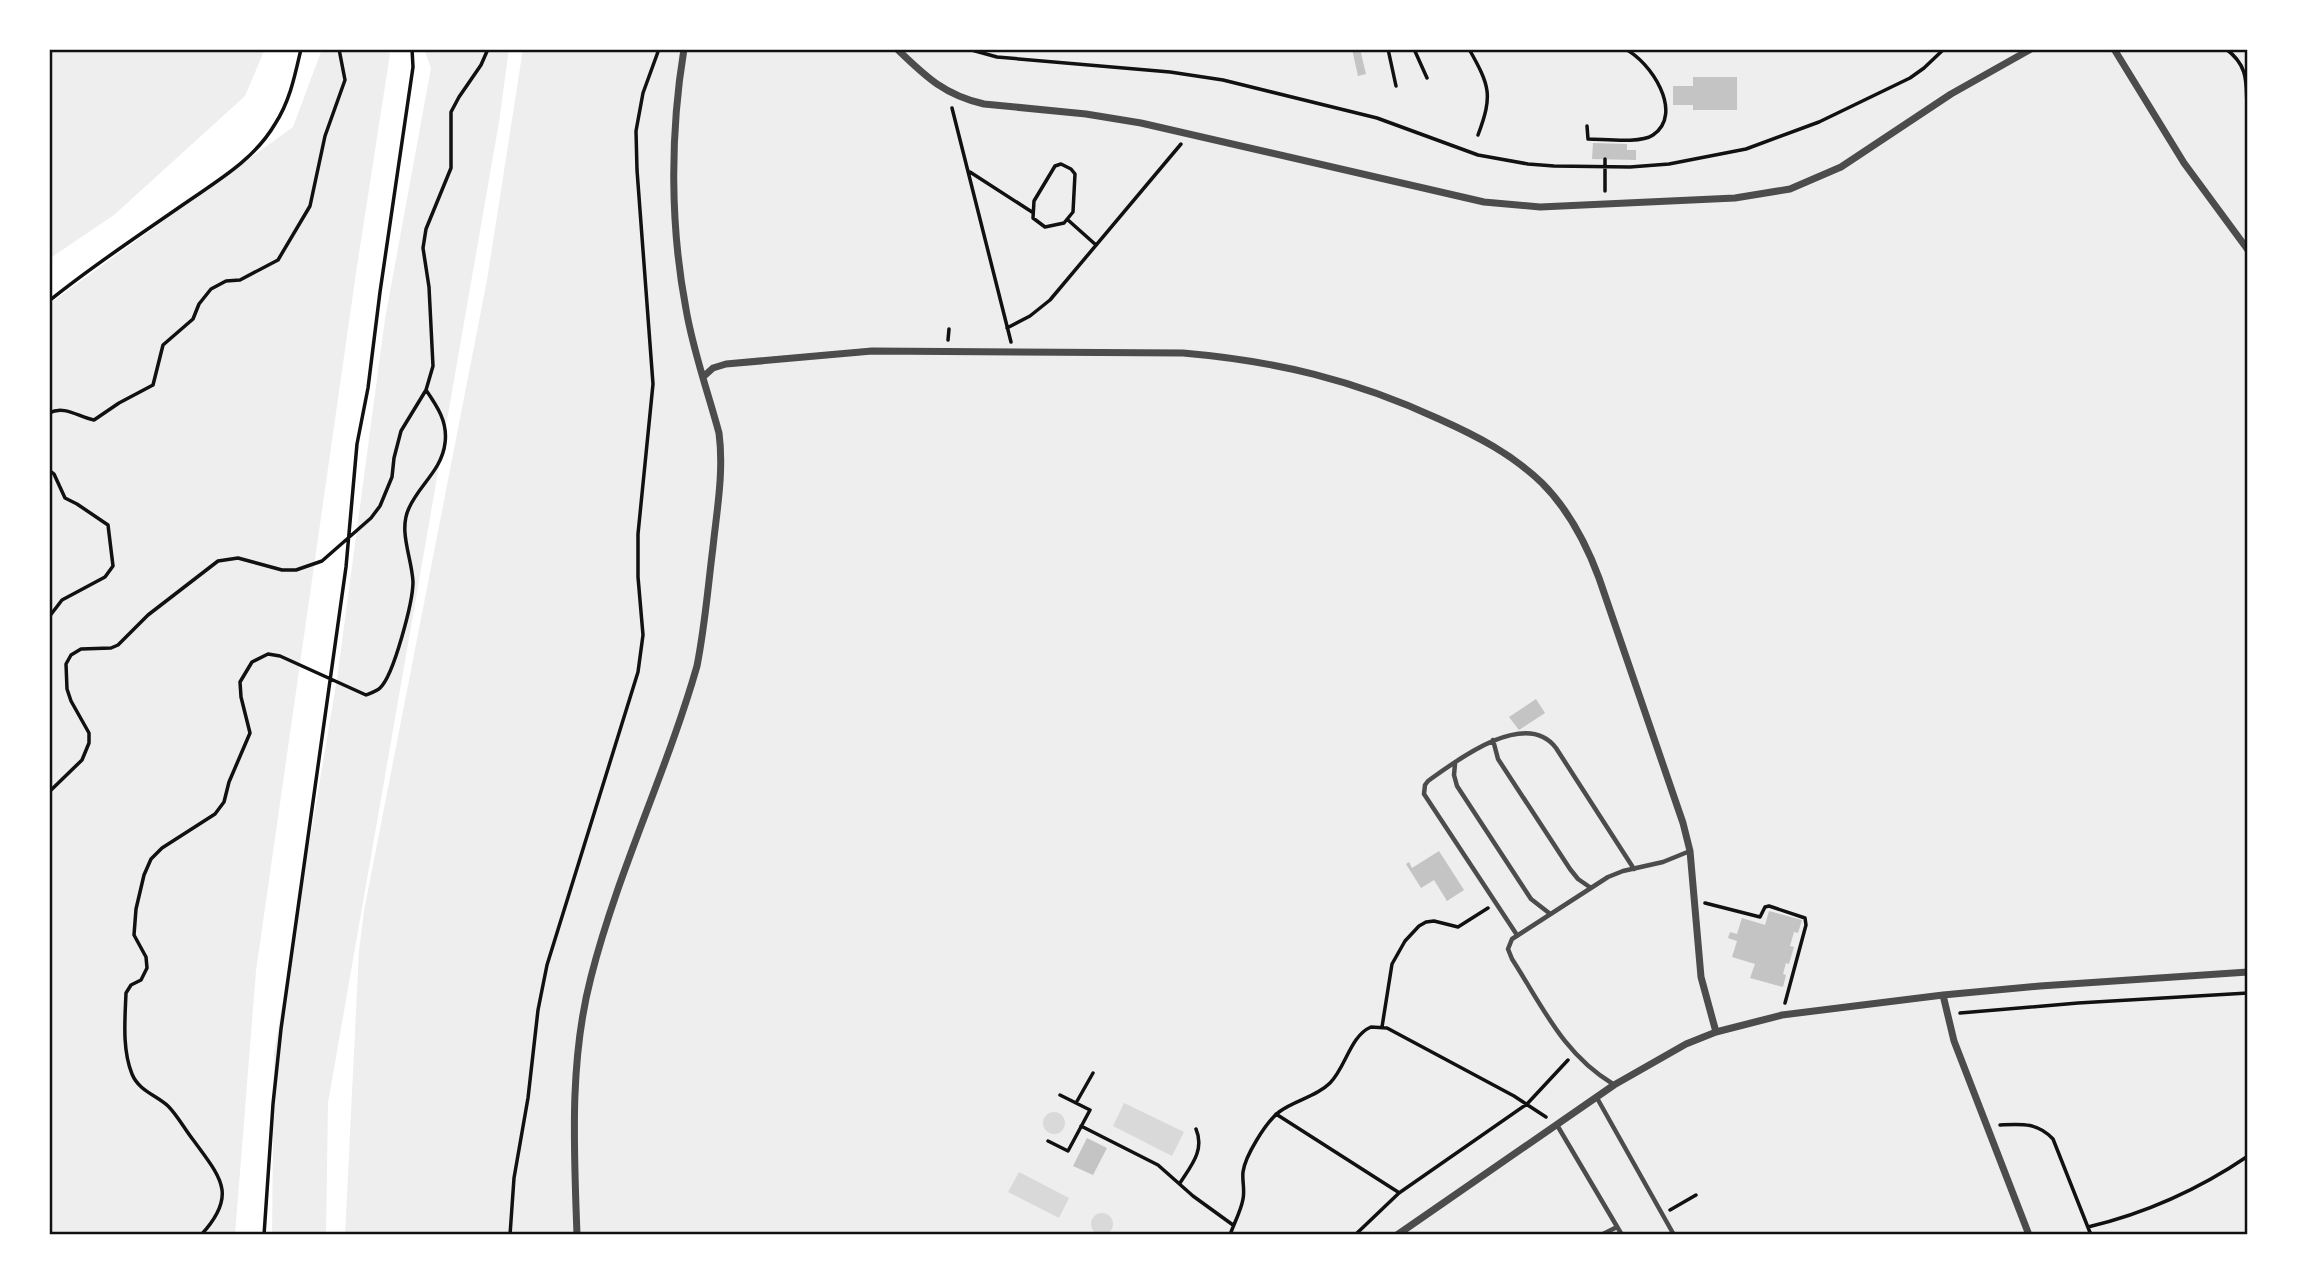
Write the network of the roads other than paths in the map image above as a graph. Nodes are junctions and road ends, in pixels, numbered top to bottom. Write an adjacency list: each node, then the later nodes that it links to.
1 (684, 49): 6 (street)
2 (897, 49): 3 (street)
3 (2031, 49)
4 (2114, 49): 5 (street)
5 (2248, 250)
6 (703, 377): 9 (street); 21 (street)
7 (1493, 740): 8 (lane); 10 (lane); 11 (lane)
8 (1455, 763): 12 (lane); 13 (lane)
9 (1690, 850): 10 (lane); 16 (street)
10 (1634, 869): 11 (lane)
11 (1591, 888): 12 (lane)
12 (1549, 914): 13 (lane)
13 (1517, 935): 17 (lane)
14 (2248, 972): 15 (street)
15 (1943, 995): 16 (street); 26 (street)
16 (1716, 1032): 17 (street)
17 (1614, 1085): 18 (street)
18 (1597, 1098): 19 (street); 25 (lane)
19 (1556, 1125): 20 (lane); 22 (street)
20 (1617, 1227): 23 (lane); 24 (lane)
21 (577, 1235)
22 (1397, 1235)
23 (1601, 1235)
24 (1622, 1235)
25 (1674, 1235)
26 (2029, 1235)

